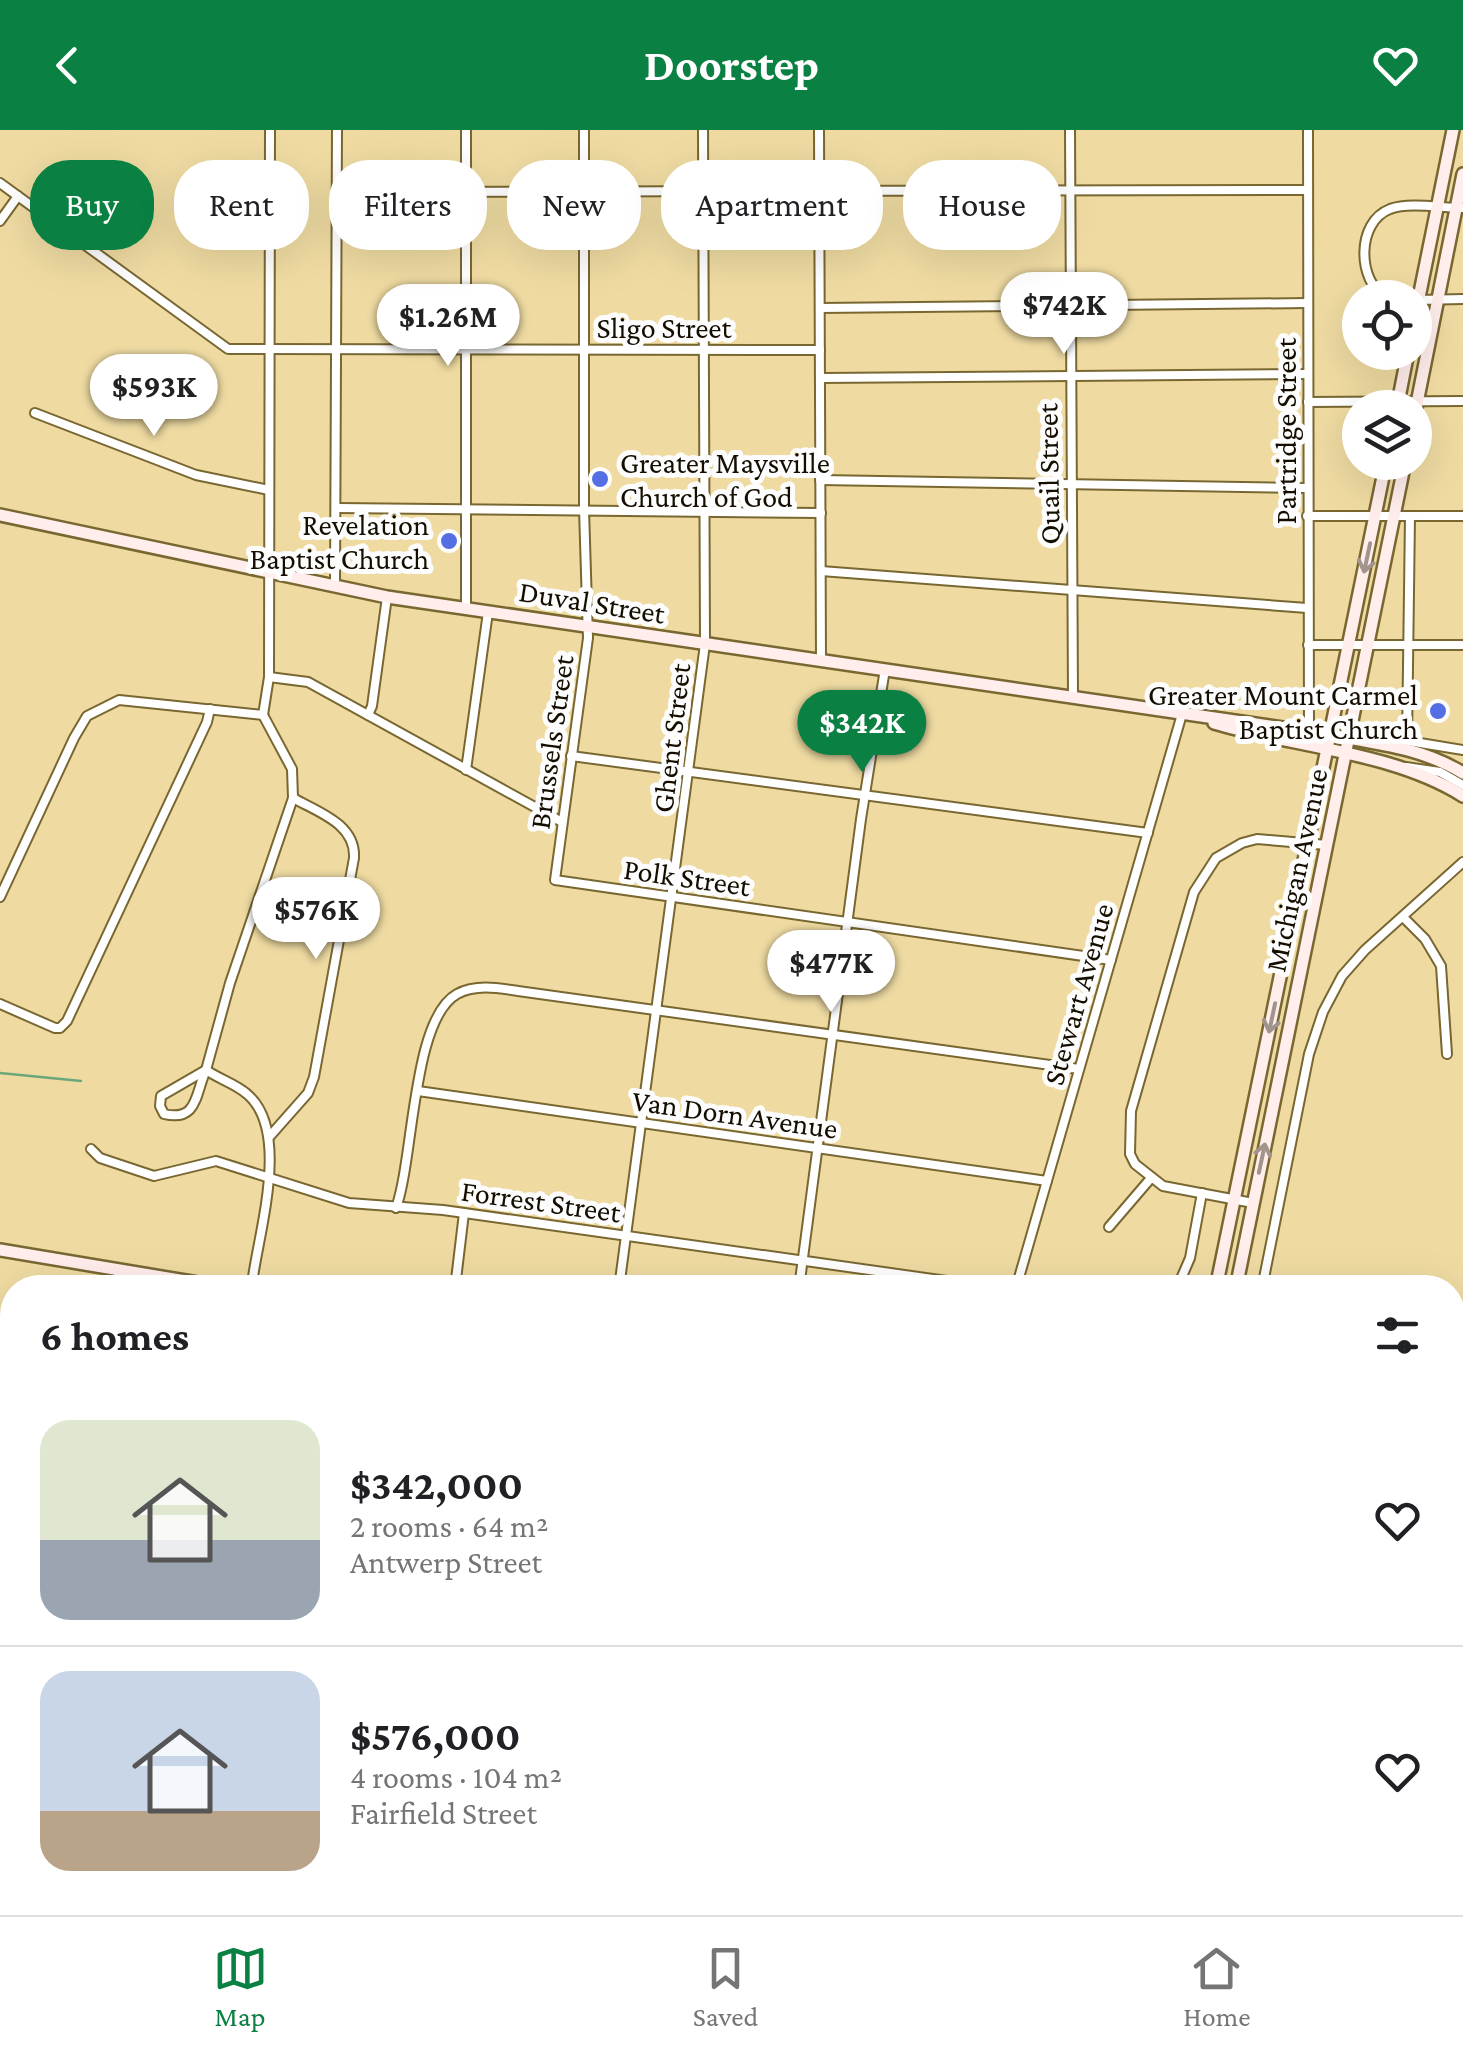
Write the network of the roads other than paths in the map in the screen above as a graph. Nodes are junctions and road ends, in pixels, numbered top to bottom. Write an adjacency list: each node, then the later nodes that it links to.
1 (270, 130): 42 (street)
2 (337, 130): 10 (street)
3 (466, 130): 11 (street)
4 (584, 130): 12 (street, Brussels Street)
5 (702, 130): 13 (street, Ghent Street)
6 (818, 130): 14 (street)
7 (1070, 130): 17 (street, Quail Street)
8 (1308, 130): 18 (street, Partridge Street)
9 (1453, 130): 21 (main road)
10 (337, 160)
11 (466, 160)
12 (584, 160)
13 (702, 160)
14 (818, 160)
15 (1463, 174): 22 (main road)
16 (0, 183): 20 (street, Sligo Street)
17 (1069, 190): 18 (street); 19 (street); 35 (street, Quail Street)
18 (1307, 190): 34 (street, Partridge Street)
19 (883, 191)
20 (18, 196): 23 (street); 42 (street, Sligo Street)
21 (1437, 208): 22 (street); 29 (street); 30 (main road)
22 (1460, 208): 32 (main road)
23 (0, 222)
24 (337, 250): 38 (street)
25 (466, 250): 37 (street)
26 (584, 250): 39 (street, Brussels Street)
27 (702, 250): 40 (street, Ghent Street)
28 (820, 250): 36 (street)
29 (1369, 280)
30 (1421, 280)
31 (1432, 300): 32 (street)
32 (1438, 300): 33 (street); 46 (main road)
33 (1463, 300)
34 (1308, 302): 35 (street); 43 (street, Partridge Street)
35 (1069, 306): 36 (street); 44 (street, Quail Street)
36 (820, 308): 41 (street)
37 (466, 349): 38 (street, Sligo Street); 39 (street, Sligo Street); 59 (street)
38 (336, 350): 42 (street, Sligo Street); 58 (street)
39 (584, 350): 40 (street, Sligo Street); 60 (street, Brussels Street)
40 (702, 350): 41 (street, Sligo Street); 61 (street, Ghent Street)
41 (820, 350): 45 (street)
42 (269, 351): 57 (street)
43 (1308, 374): 44 (street); 48 (street, Partridge Street)
44 (1069, 376): 45 (street); 55 (street, Quail Street)
45 (820, 378): 52 (street)
46 (1419, 390)
47 (1463, 401): 50 (street)
48 (1308, 402): 49 (street); 56 (street, Partridge Street)
49 (1342, 403)
50 (1432, 405)
51 (35, 413): 57 (street)
52 (820, 480): 55 (street); 62 (street)
53 (1382, 480): 65 (main road, Michigan Avenue)
54 (1401, 480): 66 (main road, Michigan Avenue)
55 (1071, 483): 56 (street); 72 (street, Quail Street)
56 (1308, 488): 64 (street, Partridge Street)
57 (268, 490): 70 (street)
58 (337, 508): 59 (street); 71 (street)
59 (468, 509): 60 (street); 76 (street)
60 (584, 509): 61 (street); 79 (street, Brussels Street)
61 (703, 511): 62 (street); 80 (street, Ghent Street)
62 (821, 513): 69 (street)
63 (0, 515): 70 (main road, Duval Street)
64 (1307, 516): 65 (street); 77 (street, Partridge Street)
65 (1375, 516): 66 (street); 73 (main road, Michigan Avenue, one-way to 73)
66 (1394, 516): 67 (street); 75 (main road, Michigan Avenue)
67 (1410, 516): 68 (street); 84 (street)
68 (1463, 516)
69 (821, 571): 72 (street); 86 (street)
70 (270, 572): 71 (main road, Duval Street); 88 (street)
71 (336, 586): 74 (main road, Duval Street)
72 (1072, 590): 77 (street); 89 (street, Quail Street)
73 (1359, 594): 75 (main road); 82 (main road, Michigan Avenue)
74 (387, 597): 76 (main road, Duval Street); 93 (street)
75 (1376, 600): 83 (main road, Michigan Avenue)
76 (466, 608): 78 (main road, Duval Street)
77 (1307, 608): 81 (street, Partridge Street)
78 (488, 612): 79 (main road, Duval Street); 104 (street)
79 (586, 626): 80 (main road, Duval Street); 102 (street, Brussels Street)
80 (705, 644): 86 (main road, Duval Street); 105 (street, Ghent Street)
81 (1308, 646): 82 (street); 94 (street, Partridge Street)
82 (1348, 646): 83 (street); 95 (main road, Michigan Avenue)
83 (1367, 646): 84 (street); 96 (main road, Michigan Avenue)
84 (1408, 646): 85 (street); 97 (street)
85 (1463, 646)
86 (822, 660): 87 (main road, Duval Street)
87 (886, 669): 89 (main road, Duval Street); 108 (street)
88 (269, 677): 92 (street); 93 (street)
89 (1073, 696): 91 (main road, Duval Street)
90 (210, 709): 92 (street); 117 (street); 122 (street)
91 (1182, 714): 94 (main road, Duval Street); 100 (main road, Duval Street); 112 (street, Stewart Avenue)
92 (263, 715): 110 (street)
93 (368, 715): 104 (street)
94 (1309, 731): 95 (main road, Duval Street)
95 (1330, 735): 96 (main road, Duval Street); 100 (main road, Michigan Avenue)
96 (1349, 738): 98 (main road, Duval Street); 101 (main road, Michigan Avenue)
97 (1407, 740): 98 (street); 99 (street)
98 (1378, 744): 106 (main road, Duval Street)
99 (1463, 750)
100 (1327, 751): 101 (main road, Duval Street); 113 (main road, Michigan Avenue)
101 (1346, 755): 103 (main road, Duval Street); 114 (main road, Michigan Avenue)
102 (572, 756): 105 (street); 111 (street, Brussels Street)
103 (1402, 767): 107 (street); 109 (main road, Duval Street)
104 (466, 770): 111 (street)
105 (690, 771): 108 (street); 118 (street, Ghent Street)
106 (1463, 773)
107 (1463, 784)
108 (865, 794): 112 (street); 120 (street)
109 (1463, 796)
110 (294, 798): 127 (street); 134 (street)
111 (562, 822): 116 (street, Brussels Street)
112 (1148, 833): 121 (street, Stewart Avenue)
113 (1309, 842): 114 (street); 138 (street); 141 (main road, Michigan Avenue, one-way to 141)
114 (1328, 845): 129 (main road, Michigan Avenue)
115 (1463, 862): 119 (street)
116 (556, 879): 118 (street, Polk Street)
117 (0, 898)
118 (673, 898): 120 (street, Polk Street); 123 (street, Ghent Street)
119 (1402, 916): 125 (street); 130 (street)
120 (849, 921): 121 (street, Polk Street); 124 (street)
121 (1111, 960): 126 (street, Stewart Avenue)
122 (0, 1004)
123 (657, 1010): 124 (street); 128 (street); 131 (street, Ghent Street)
124 (832, 1034): 126 (street); 135 (street)
125 (1447, 1054)
126 (1080, 1068): 139 (street, Stewart Avenue)
127 (206, 1070): 127 (street); 134 (street)
128 (418, 1091): 131 (street, Van Dorn Avenue); 143 (street)
129 (1273, 1106): 130 (street); 132 (main road, Michigan Avenue)
130 (1298, 1110): 133 (street)
131 (642, 1124): 135 (street, Van Dorn Avenue); 146 (street, Ghent Street)
132 (1269, 1125): 133 (street); 142 (main road, Michigan Avenue, one-way to 132)
133 (1294, 1130): 161 (street)
134 (270, 1136): 137 (street)
135 (817, 1148): 139 (street, Van Dorn Avenue); 148 (street)
136 (91, 1149): 137 (street, Forrest Street)
137 (268, 1176): 143 (street, Forrest Street); 152 (street)
138 (1150, 1178): 140 (street); 145 (street)
139 (1047, 1181): 157 (street, Stewart Avenue)
140 (1202, 1193): 141 (street); 158 (street)
141 (1234, 1199): 142 (street); 159 (main road, Michigan Avenue)
142 (1253, 1203): 160 (main road, Michigan Avenue)
143 (396, 1208): 144 (street, Forrest Street)
144 (464, 1213): 146 (street, Forrest Street); 153 (street)
145 (1109, 1227)
146 (626, 1236): 148 (street, Forrest Street); 154 (street, Ghent Street)
147 (0, 1250): 149 (main road)
148 (802, 1260): 155 (street); 156 (street, Forrest Street)
149 (119, 1270): 150 (street); 151 (main road)
150 (118, 1275)
151 (149, 1275)
152 (253, 1275)
153 (457, 1275)
154 (621, 1275)
155 (800, 1275)
156 (906, 1275)
157 (1020, 1275)
158 (1183, 1275)
159 (1219, 1275)
160 (1239, 1275)
161 (1265, 1275)

